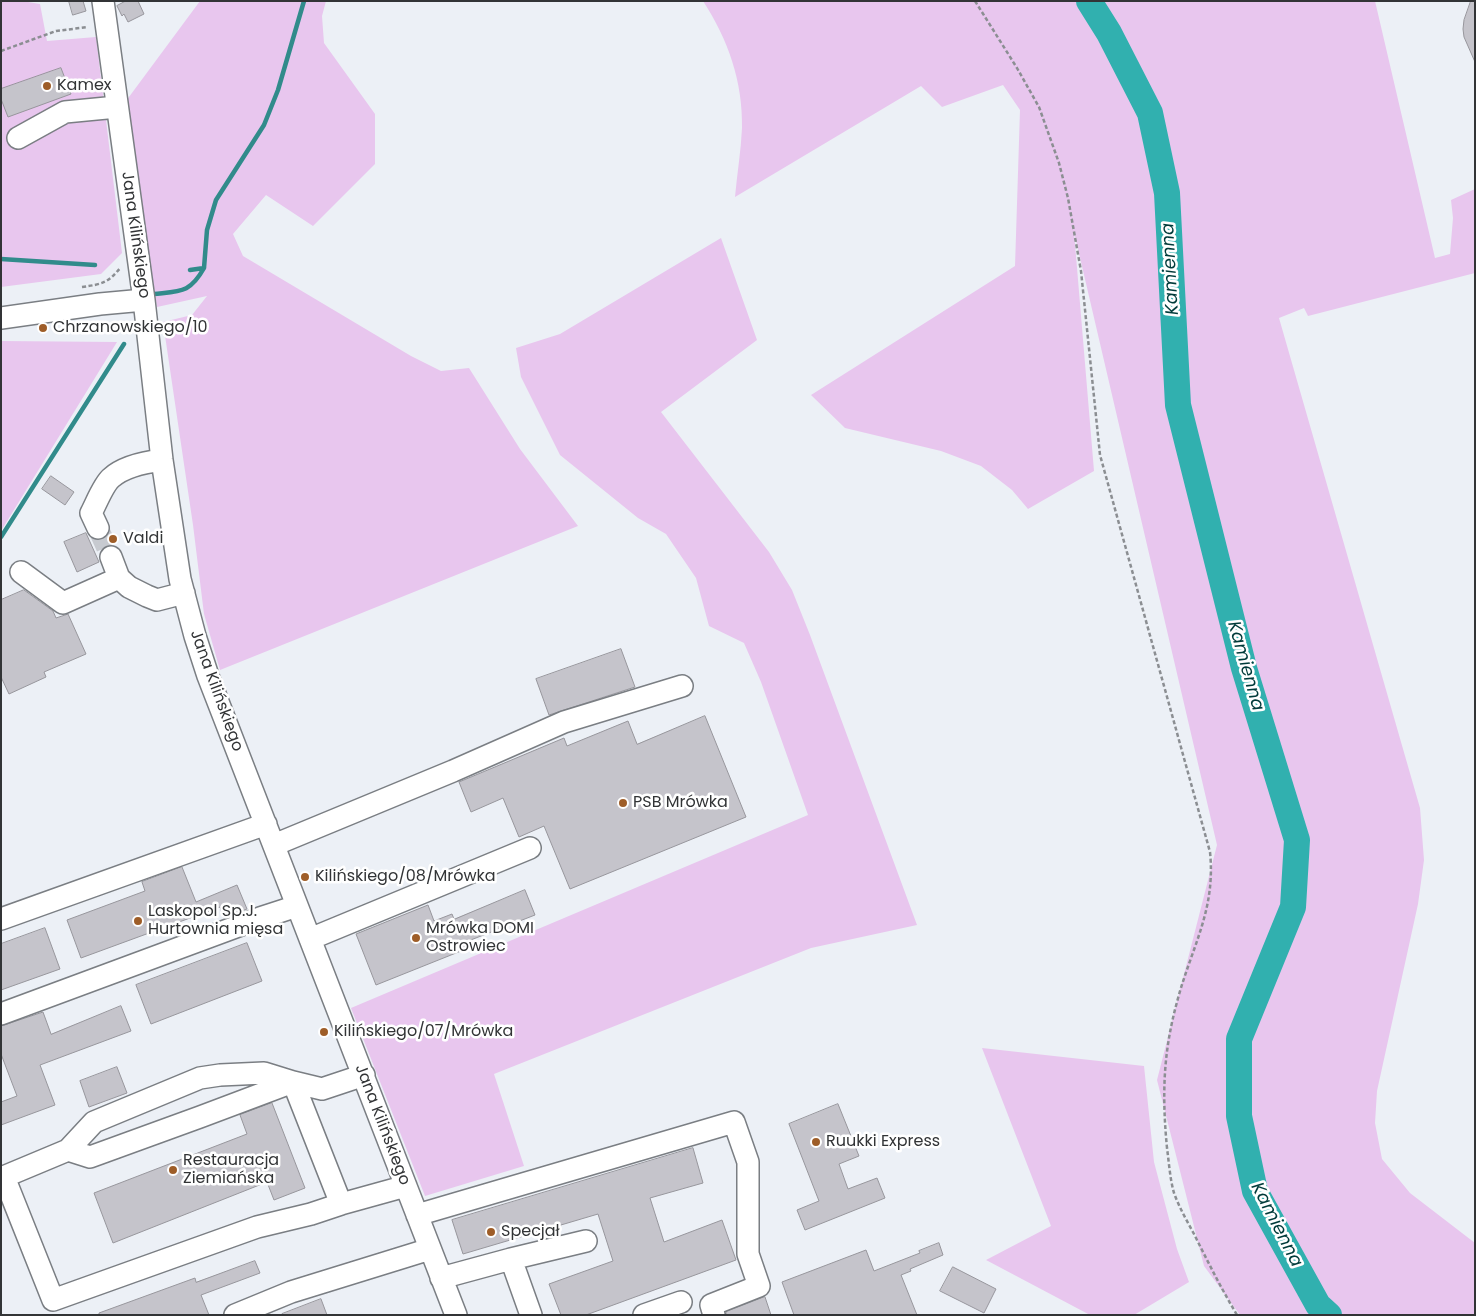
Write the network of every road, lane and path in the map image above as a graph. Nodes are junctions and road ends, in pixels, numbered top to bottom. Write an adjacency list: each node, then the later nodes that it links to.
1 (103, 1): 3 (street, Jana Kilińskiego)
2 (975, 1): 40 (path)
3 (106, 29): 4 (path); 5 (street, Jana Kilińskiego)
4 (1, 52)
5 (117, 107): 6 (street); 7 (street, Jana Kilińskiego)
6 (18, 138)
7 (144, 300): 8 (street); 9 (street, Jana Kilińskiego)
8 (1, 318)
9 (162, 460): 10 (street); 14 (street, Jana Kilińskiego)
10 (98, 528)
11 (111, 557): 13 (street)
12 (21, 572): 13 (street)
13 (119, 578): 14 (street)
14 (184, 593): 16 (street, Jana Kilińskiego)
15 (682, 686): 17 (street)
16 (266, 824): 17 (street, Jana Kilińskiego); 20 (street)
17 (274, 846): 19 (street, Jana Kilińskiego)
18 (530, 848): 21 (street)
19 (297, 906): 21 (street, Jana Kilińskiego); 22 (street)
20 (1, 919)
21 (310, 939): 23 (street, Jana Kilińskiego)
22 (1, 1014)
23 (364, 1076): 24 (street); 27 (street, Jana Kilińskiego)
24 (293, 1082): 25 (street); 25 (street); 28 (street)
25 (68, 1150): 26 (street)
26 (3, 1178): 28 (street)
27 (406, 1186): 28 (street); 29 (street, Jana Kilińskiego)
28 (341, 1204)
29 (417, 1216): 31 (street, Jana Kilińskiego); 39 (street)
30 (586, 1241): 32 (street)
31 (430, 1249): 33 (street, Jana Kilińskiego); 35 (street)
32 (511, 1259): 33 (street); 37 (street)
33 (441, 1278): 36 (street, Jana Kilińskiego)
34 (681, 1302): 38 (street)
35 (235, 1315)
36 (456, 1315)
37 (531, 1315)
38 (644, 1315)
39 (714, 1315)
40 (1237, 1315)

